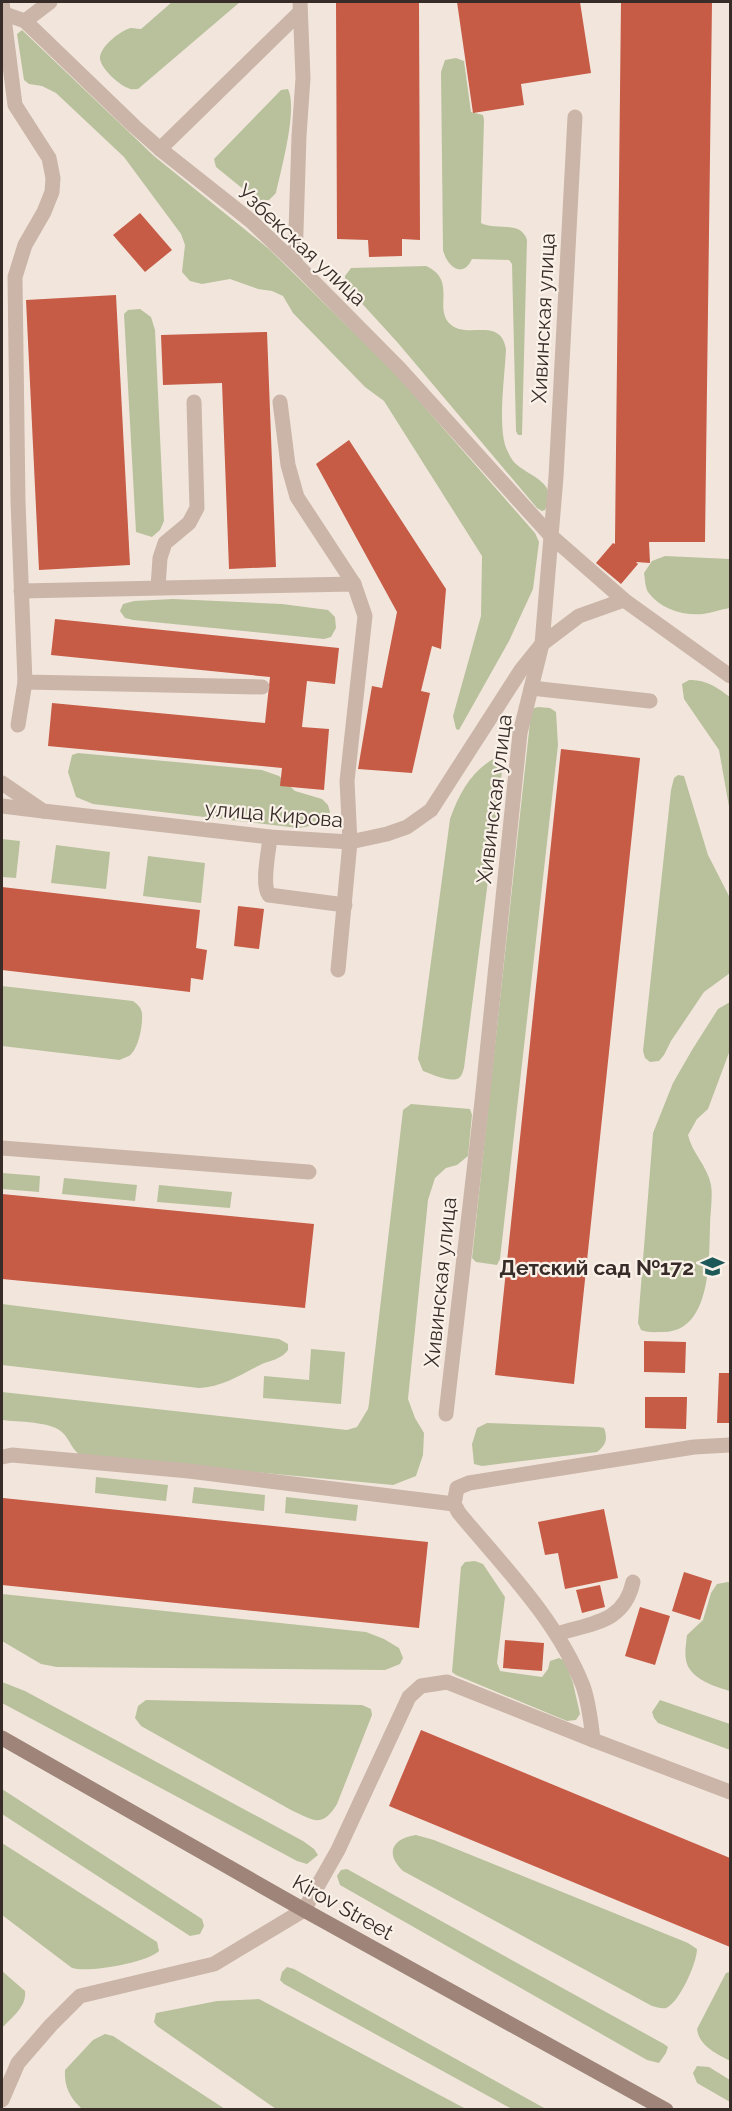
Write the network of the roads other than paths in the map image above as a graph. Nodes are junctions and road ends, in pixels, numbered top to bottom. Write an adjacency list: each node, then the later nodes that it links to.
1 (50, 2): 4 (street)
2 (300, 7): 6 (street); 7 (street)
3 (2, 10): 4 (street, Узбекская улица); 13 (street)
4 (26, 21): 6 (street, Узбекская улица)
5 (575, 117): 10 (street, Хивинская улица)
6 (160, 149): 7 (street, Узбекская улица)
7 (295, 263): 10 (street, Узбекская улица)
8 (194, 402): 12 (street)
9 (280, 402): 11 (street)
10 (551, 536): 14 (street, Узбекская улица); 15 (street, Хивинская улица)
11 (354, 584): 12 (street); 26 (street)
12 (158, 587): 13 (street)
13 (21, 591): 17 (street)
14 (624, 600): 15 (street, улица Кирова); 16 (street, Узбекская улица)
15 (542, 644): 19 (street, Хивинская улица); 26 (street, улица Кирова)
16 (730, 676)
17 (25, 682): 18 (street); 21 (street)
18 (262, 687)
19 (531, 688): 20 (street); 31 (street, Хивинская улица)
20 (650, 701)
21 (18, 725)
22 (2, 783): 24 (street, улица Кирова)
23 (2, 806): 24 (street)
24 (43, 811): 25 (street, улица Кирова)
25 (270, 837): 26 (street, улица Кирова); 27 (street)
26 (350, 842): 27 (street)
27 (345, 905): 28 (street)
28 (338, 970)
29 (2, 1148): 30 (street)
30 (309, 1172)
31 (446, 1414)
32 (730, 1445): 34 (street)
33 (2, 1457): 34 (street)
34 (454, 1504): 36 (street)
35 (633, 1582): 36 (street)
36 (557, 1634): 38 (street)
37 (2, 1738): 40 (main road, Kirov Street)
38 (593, 1740): 39 (street); 40 (street)
39 (730, 1792)
40 (304, 1910): 41 (street); 42 (main road, Kirov Street)
41 (2, 2100)
42 (666, 2109)

